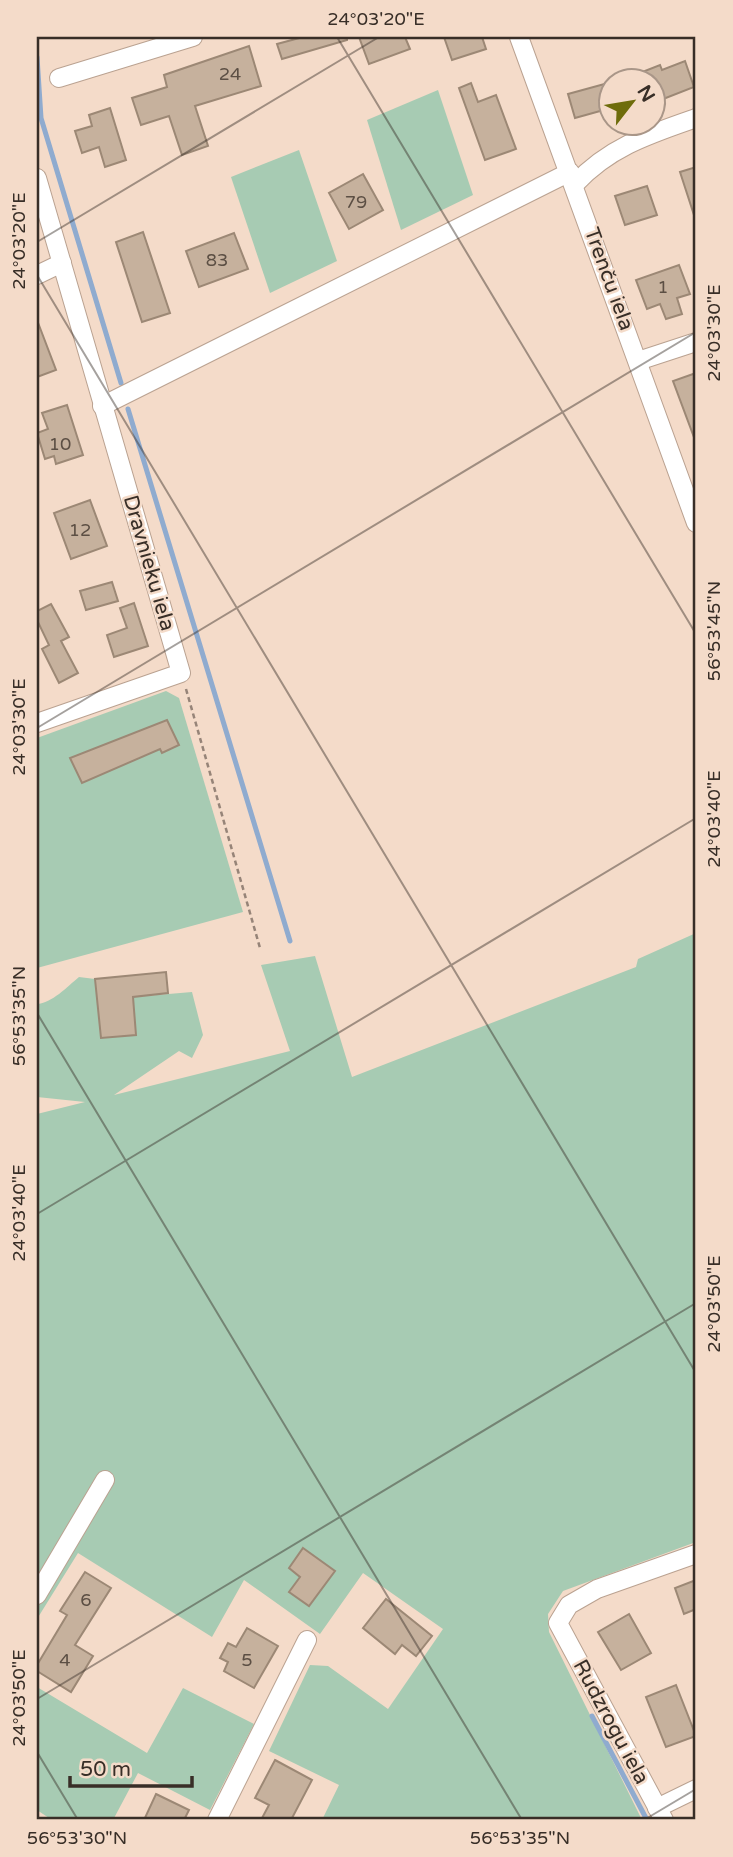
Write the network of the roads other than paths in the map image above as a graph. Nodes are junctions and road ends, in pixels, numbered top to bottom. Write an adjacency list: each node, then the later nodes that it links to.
1 (193, 37): 3 (street)
2 (519, 37): 6 (street, Trenču iela)
3 (59, 78)
4 (696, 118): 6 (street)
5 (37, 178): 7 (street, Dravnieku iela)
6 (573, 178): 10 (street, Trenču iela); 11 (street)
7 (62, 262): 8 (street); 11 (street, Dravnieku iela)
8 (37, 275)
9 (696, 342): 10 (street)
10 (638, 361): 12 (street, Trenču iela)
11 (102, 406): 13 (street, Dravnieku iela)
12 (696, 523)
13 (37, 723)
14 (105, 1480): 16 (street)
15 (696, 1554): 19 (street, Rudzrogu iela)
16 (37, 1595)
17 (307, 1640): 20 (street)
18 (696, 1789): 19 (street)
19 (661, 1814)
20 (217, 1820)

